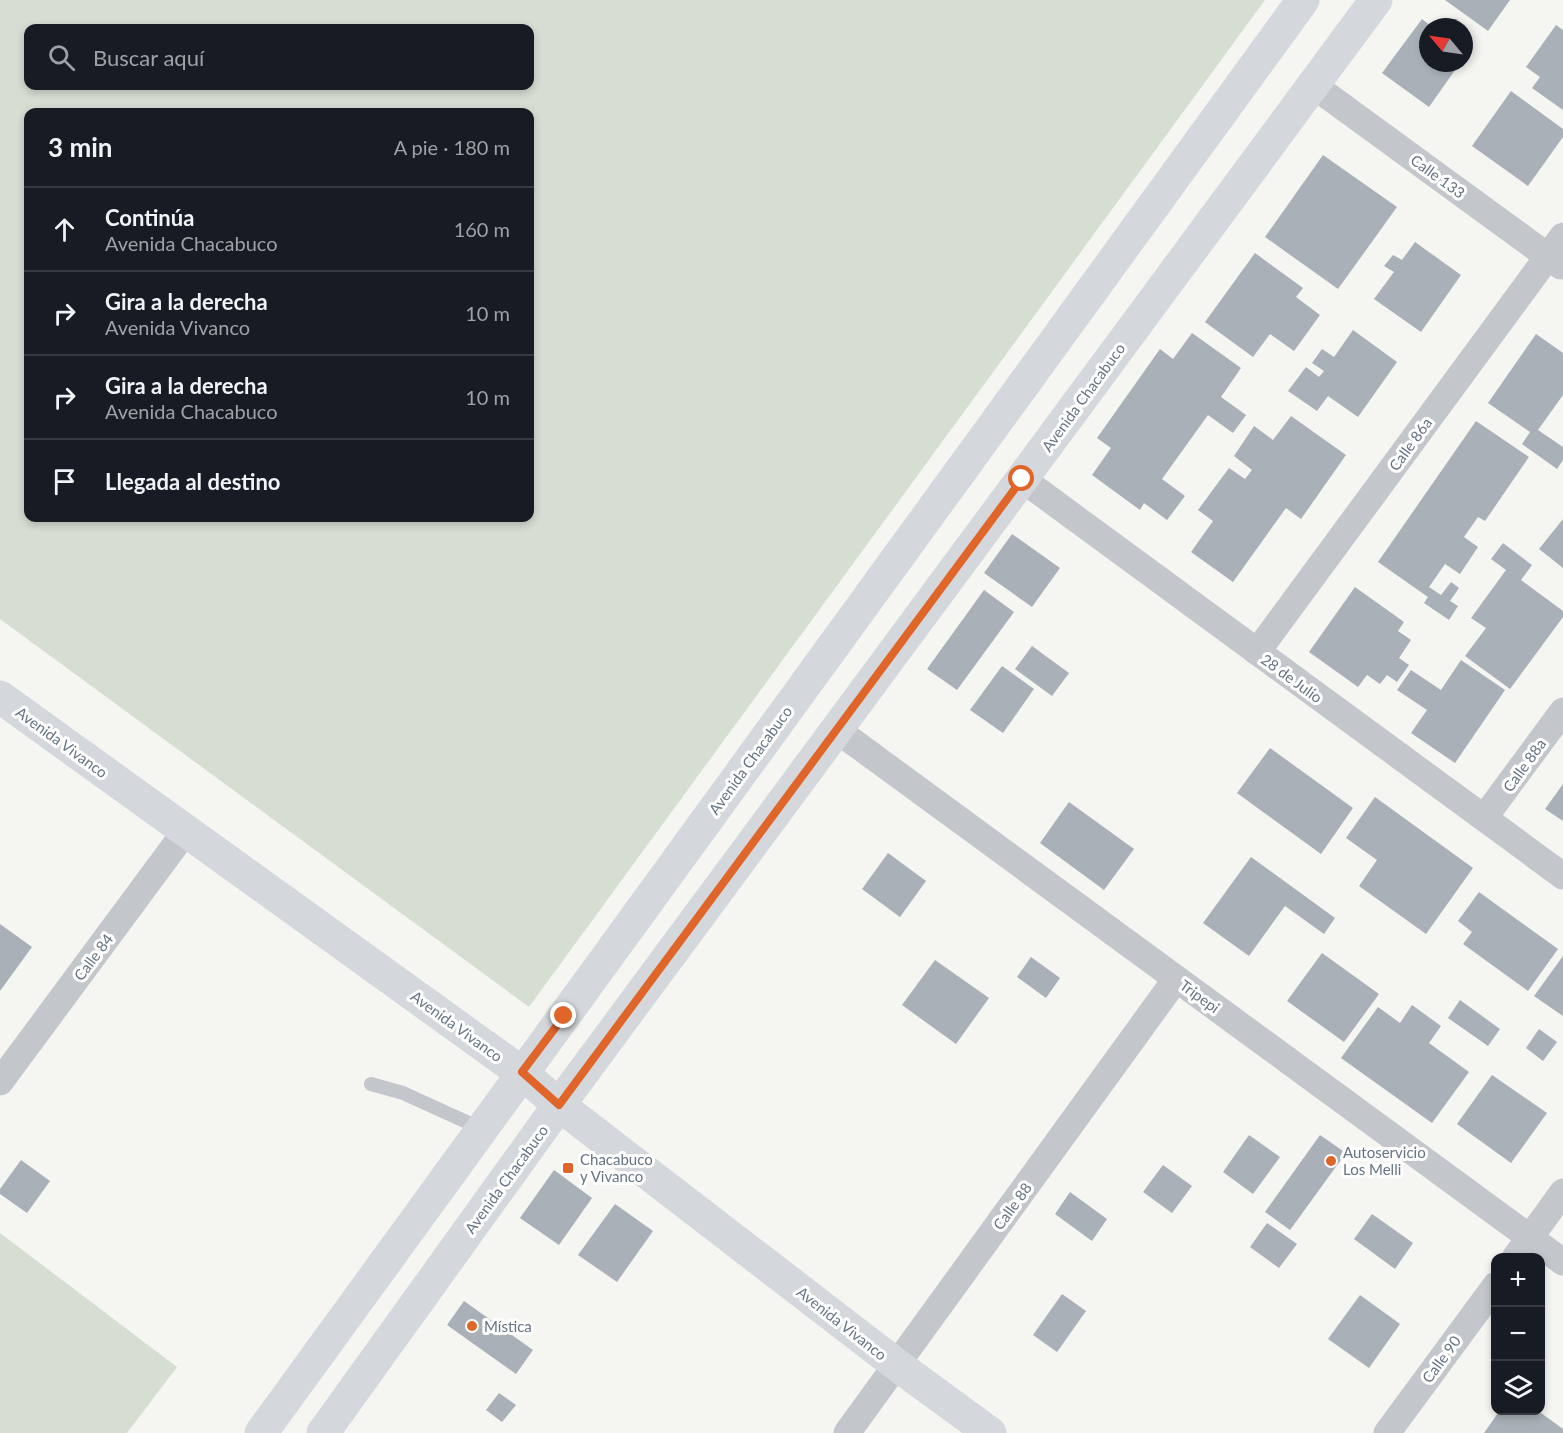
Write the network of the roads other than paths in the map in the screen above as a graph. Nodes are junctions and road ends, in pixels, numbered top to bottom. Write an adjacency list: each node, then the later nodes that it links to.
1 (1303, 0): 14 (main road, Avenida Chacabuco)
2 (1376, 0): 3 (main road, Avenida Chacabuco)
3 (1313, 85): 4 (street, Calle 133); 5 (main road, Avenida Chacabuco)
4 (1558, 254): 6 (street, Calle 86a)
5 (1022, 479): 6 (street, 28 de Julio); 9 (main road, Avenida Chacabuco)
6 (1257, 652): 10 (street, 28 de Julio)
7 (0, 697): 11 (main road, Avenida Vivanco)
8 (1563, 711): 10 (street, Calle 88a)
9 (837, 730): 13 (street, Tripepi); 17 (main road, Avenida Chacabuco)
10 (1484, 818): 12 (street, 28 de Julio)
11 (185, 832): 14 (main road, Avenida Vivanco); 15 (street, Calle 84)
12 (1563, 876)
13 (1176, 979): 20 (street, Tripepi); 23 (street, Calle 88)
14 (522, 1072): 17 (main road, Avenida Vivanco); 18 (main road, Avenida Chacabuco)
15 (0, 1082)
16 (371, 1084): 18 (lane)
17 (559, 1105): 23 (main road, Avenida Vivanco); 25 (main road, Avenida Chacabuco)
18 (482, 1129): 24 (main road, Avenida Chacabuco)
19 (1563, 1192): 20 (street)
20 (1523, 1248): 21 (street, Tripepi)
21 (1563, 1262)
22 (1491, 1292): 28 (street, Calle 90)
23 (897, 1365): 26 (street, Calle 88); 27 (main road, Avenida Vivanco)
24 (261, 1433)
25 (323, 1433)
26 (847, 1433)
27 (990, 1433)
28 (1387, 1433)

